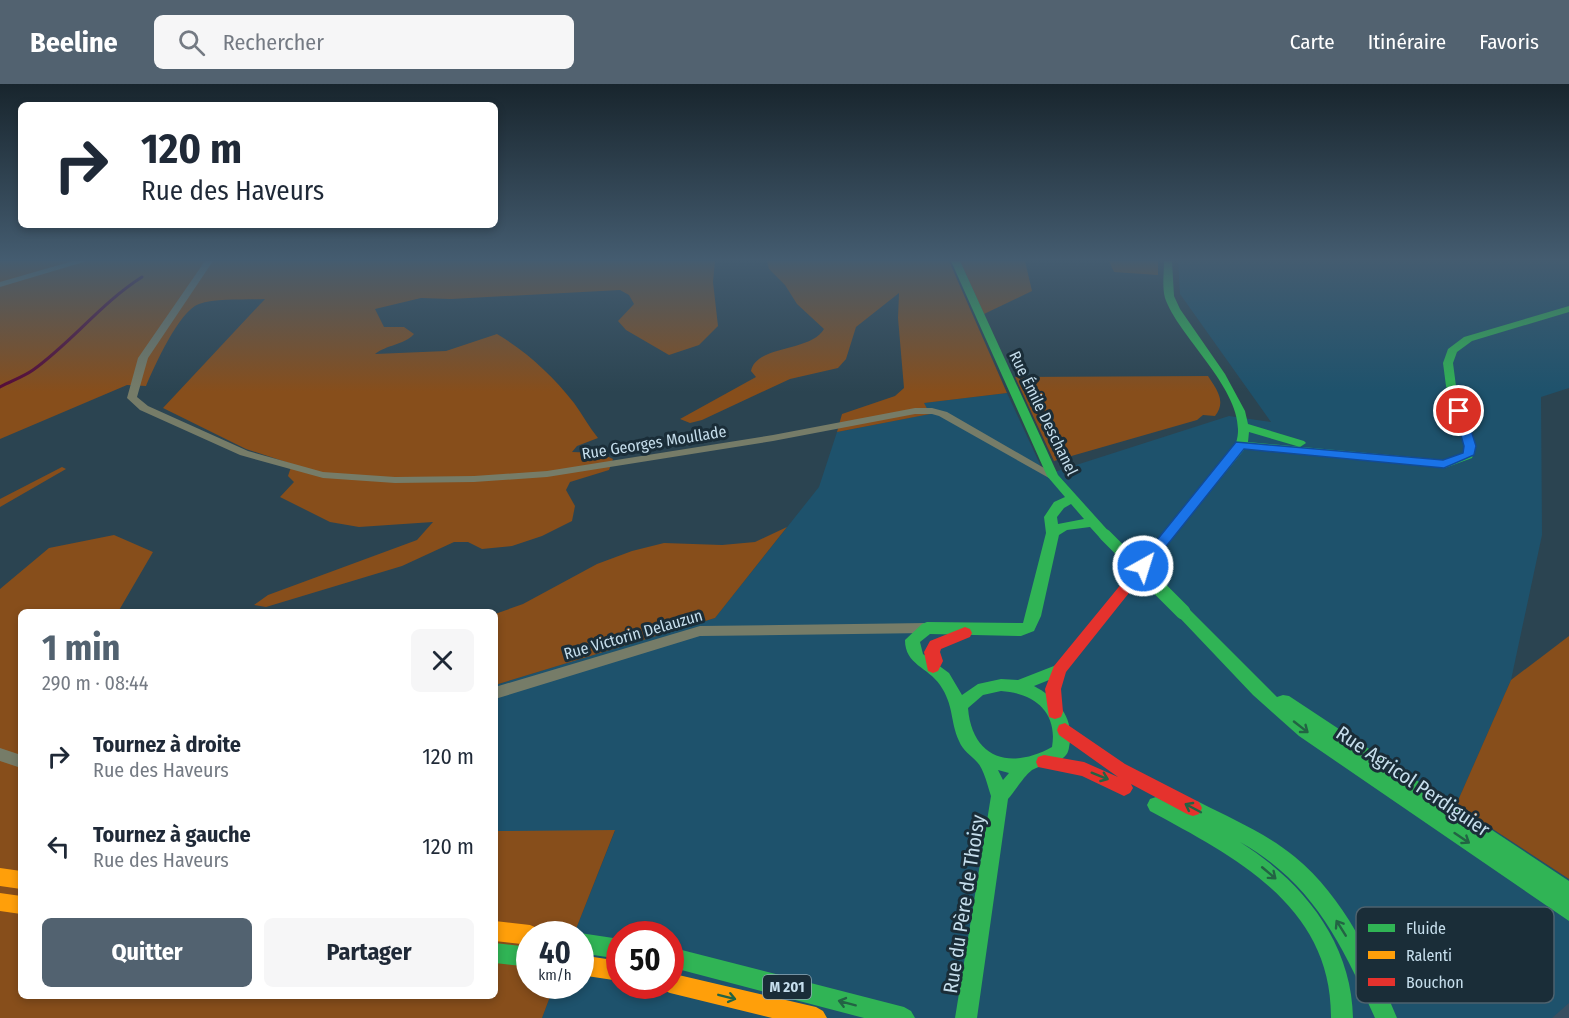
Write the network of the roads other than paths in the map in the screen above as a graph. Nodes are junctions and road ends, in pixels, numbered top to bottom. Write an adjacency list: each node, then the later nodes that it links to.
1 (179, 305): 8 (street, Rue Georges Moullade)
2 (975, 305): 8 (main road, Rue Émile Deschanel)
3 (1173, 305): 5 (main road)
4 (1569, 309): 7 (main road)
5 (1245, 427): 6 (main road); 7 (main road)
6 (1241, 445): 7 (main road); 16 (main road)
7 (1342, 453)
8 (1053, 476): 9 (main road, Rue Émile Deschanel)
9 (1072, 499): 10 (main road, Rue Émile Deschanel); 11 (main road)
10 (1093, 522): 11 (main road); 12 (main road, Rue Émile Deschanel, bridge)
11 (1053, 533): 14 (main road)
12 (1184, 612): 17 (main road, Rue Agricol Perdiguier)
13 (927, 628): 14 (main road); 15 (main road, Rue du Père de Thoisy); 21 (street, Rue Victorin Delauzun)
14 (979, 629): 15 (main road)
15 (933, 667): 18 (main road, Rue du Père de Thoisy)
16 (1059, 670): 19 (main road); 23 (main road)
17 (1242, 674): 33 (main road, Rue Agricol Perdiguier); 36 (main road, Rue Agricol Perdiguier, one-way to 36)
18 (945, 680): 20 (main road); 22 (main road, Rue du Père de Thoisy)
19 (1019, 686): 20 (main road); 23 (main road)
20 (978, 690): 22 (main road)
21 (498, 692)
22 (960, 706): 26 (main road, Rue du Père de Thoisy)
23 (1055, 712): 24 (main road)
24 (1065, 730): 28 (main road); 40 (main road, one-way to 24)
25 (0, 754): 27 (street)
26 (985, 758): 29 (main road); 30 (main road, Rue du Père de Thoisy)
27 (18, 761)
28 (1044, 762): 29 (main road); 48 (main road, one-way to 48)
29 (1024, 768): 30 (main road, Rue du Père de Thoisy)
30 (1000, 796): 47 (main road, Rue du Père de Thoisy)
31 (0, 877): 32 (main road)
32 (18, 880)
33 (1569, 892)
34 (0, 902): 35 (main road)
35 (18, 905)
36 (1569, 911)
37 (498, 931): 38 (main road)
38 (516, 933)
39 (498, 953): 41 (main road)
40 (1356, 953)
41 (516, 955)
42 (684, 961): 46 (main road, M 201, one-way to 42)
43 (684, 986): 45 (main road, M 201, one-way to 45)
44 (1379, 1003): 49 (main road, one-way to 44)
45 (816, 1018)
46 (904, 1018)
47 (966, 1018)
48 (1342, 1018)
49 (1386, 1018)

